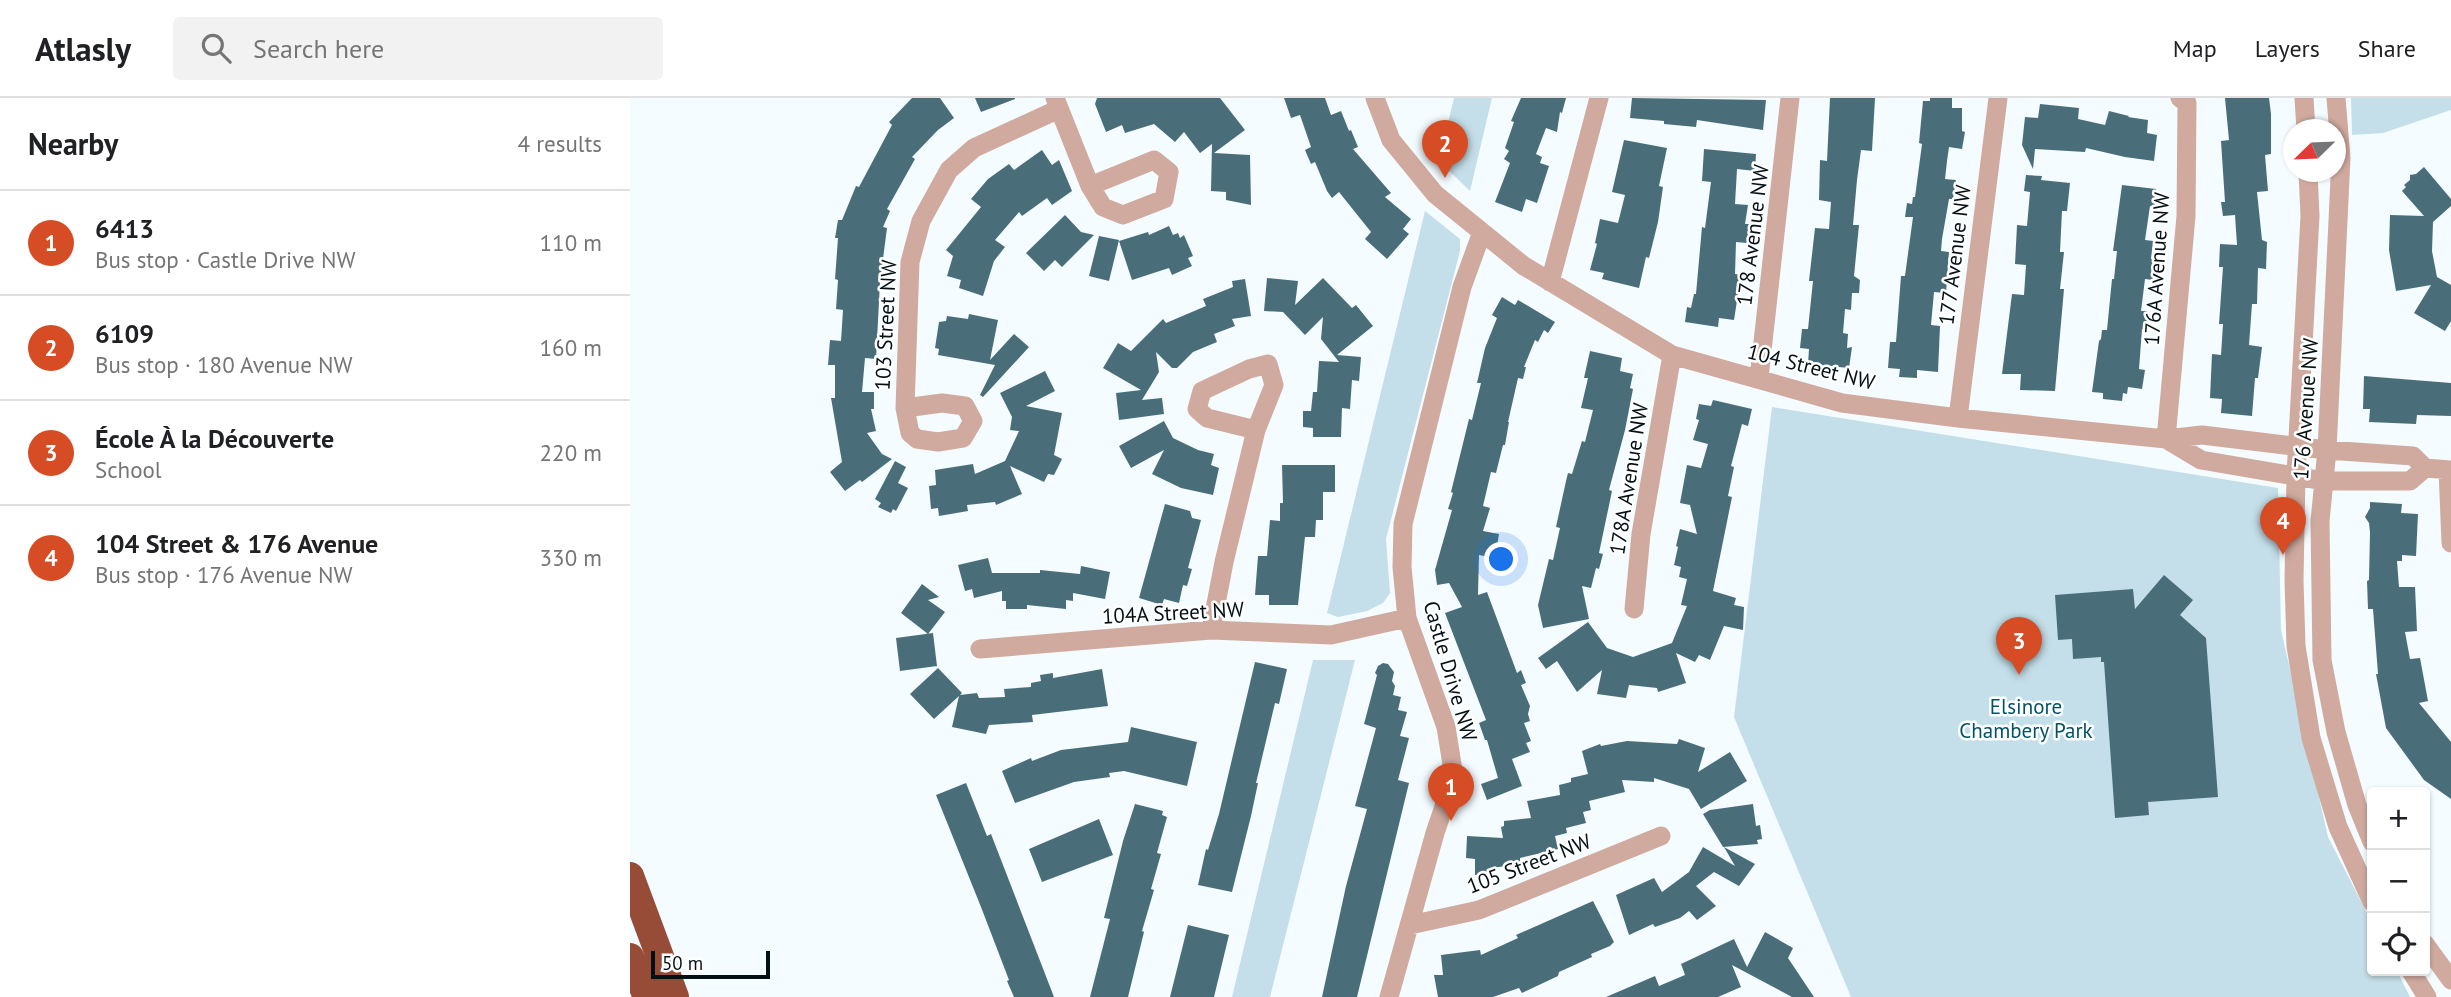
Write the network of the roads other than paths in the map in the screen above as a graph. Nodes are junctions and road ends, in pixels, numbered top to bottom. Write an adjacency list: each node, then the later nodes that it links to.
1 (1375, 98): 12 (street, 104 Street NW)
2 (1599, 98): 13 (street)
3 (1790, 98): 15 (street, 178 Avenue NW)
4 (1998, 98): 17 (street, 177 Avenue NW)
5 (2304, 98): 9 (street)
6 (2336, 98): 21 (street, 176 Avenue NW)
7 (2183, 100): 19 (street, 176A Avenue NW)
8 (1057, 104): 11 (street); 16 (street, 103 Street NW)
9 (2305, 119)
10 (2308, 182): 20 (street, 176 Avenue NW)
11 (1090, 186)
12 (1482, 232): 13 (street, 104 Street NW); 28 (street, Castle Drive NW)
13 (1550, 282): 14 (street, 104 Street NW)
14 (1672, 355): 15 (street, 104 Street NW); 27 (street, 178A Avenue NW)
15 (1759, 378): 17 (street, 104 Street NW)
16 (905, 408)
17 (1958, 418): 19 (street, 104 Street NW)
18 (1256, 430): 29 (street)
19 (2166, 439): 20 (street, 104 Street NW); 24 (street, 104 Street NW)
20 (2297, 445): 21 (street, 104 Street NW); 24 (street, 176 Avenue NW)
21 (2327, 450): 22 (street, 104 Street NW); 25 (street, 176 Avenue NW)
22 (2426, 468): 23 (street, 104 Street NW); 25 (street, 104 Street NW)
23 (2449, 470): 26 (street)
24 (2296, 475): 25 (street, 104 Street NW); 34 (street, 176 Avenue NW)
25 (2324, 481): 31 (street, 176 Avenue NW)
26 (2451, 542)
27 (1634, 610)
28 (1407, 618): 29 (street, 104A Street NW); 35 (street, Castle Drive NW)
29 (1211, 630): 30 (street, 104A Street NW)
30 (980, 649)
31 (2367, 830)
32 (1661, 836): 35 (street, 105 Street NW)
33 (630, 876): 41 (highway)
34 (2367, 891)
35 (1410, 925): 42 (street, Castle Drive NW)
36 (2430, 951): 39 (street)
37 (630, 957): 40 (highway)
38 (2414, 976): 43 (street)
39 (2451, 980)
40 (647, 997)
41 (675, 997)
42 (1390, 997)
43 (2427, 997)

